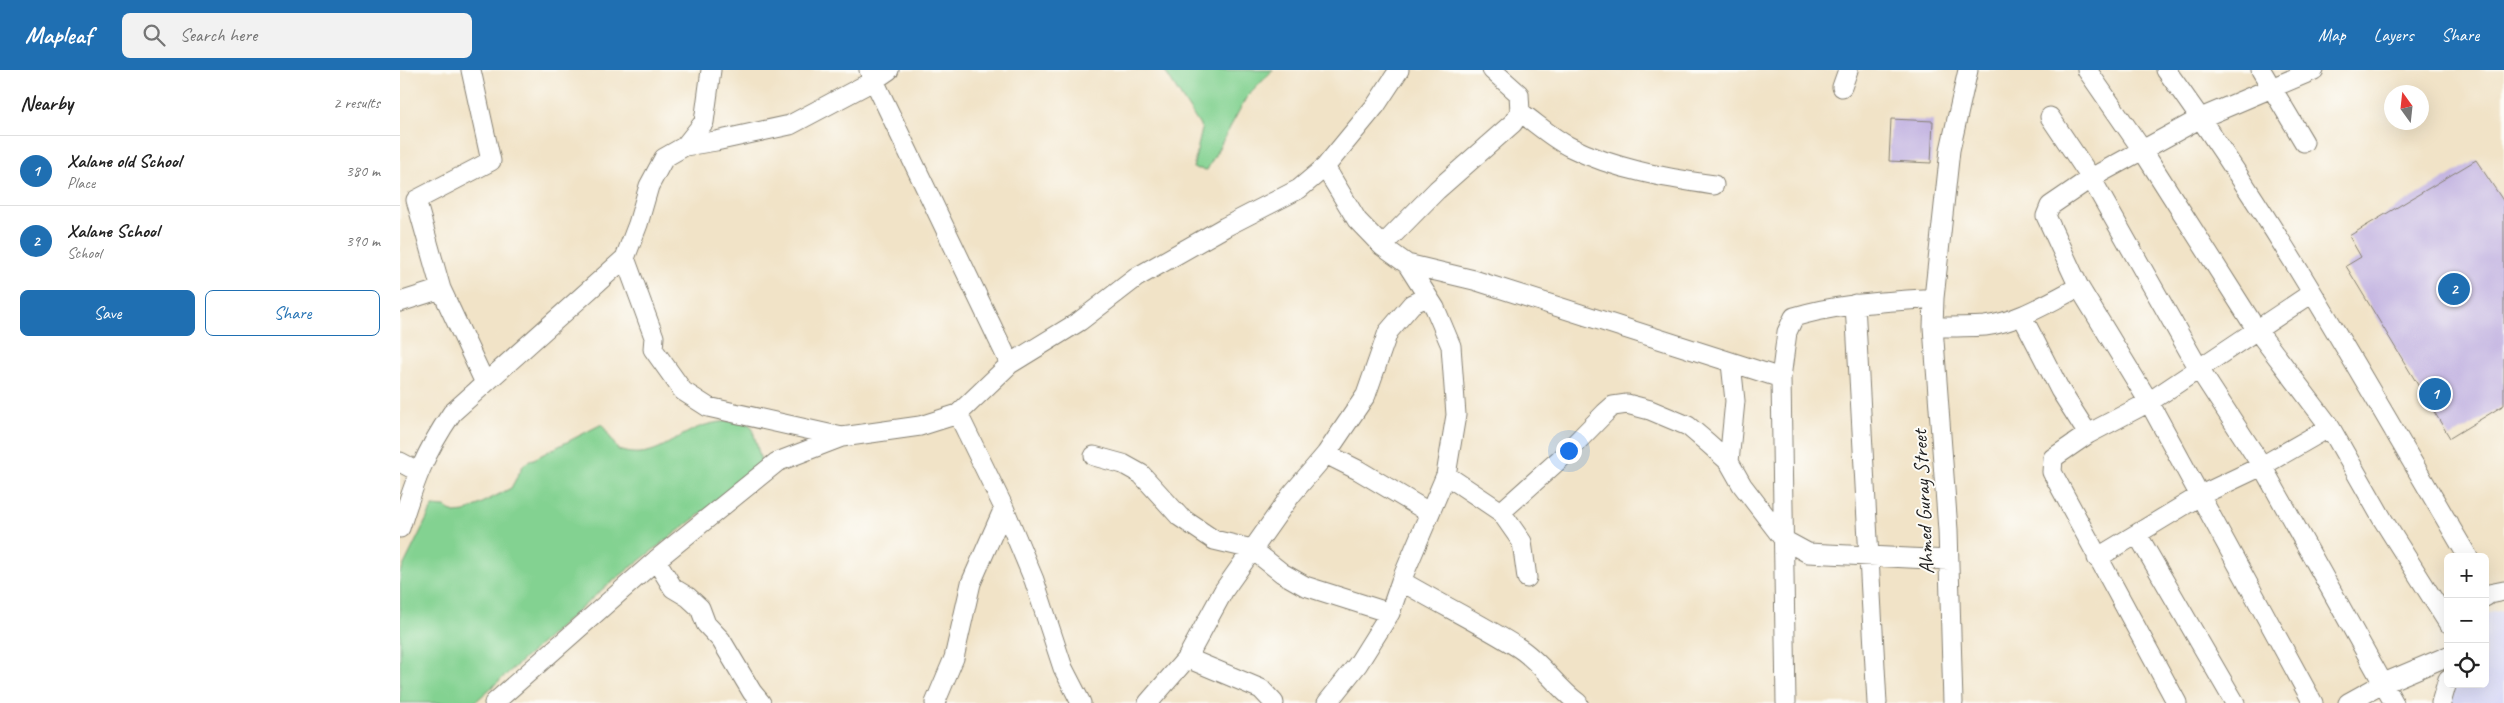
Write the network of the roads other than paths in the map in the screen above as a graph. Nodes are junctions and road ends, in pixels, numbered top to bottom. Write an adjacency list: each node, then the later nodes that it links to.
1 (471, 70): 26 (street)
2 (711, 70): 17 (street)
3 (889, 70): 11 (street)
4 (1399, 70): 19 (street)
5 (1492, 70): 13 (street)
6 (1968, 70): 29 (street, Ahmed Guray Street)
7 (2087, 70): 18 (street)
8 (2166, 70): 15 (street)
9 (2261, 70): 12 (street)
10 (2314, 70): 12 (street)
11 (871, 75): 17 (street); 36 (street)
12 (2272, 86): 15 (street); 16 (street)
13 (1520, 112): 21 (street); 22 (street)
14 (2050, 117): 20 (street)
15 (2201, 118): 18 (street); 27 (street)
16 (2304, 142)
17 (685, 146): 23 (street)
18 (2143, 151): 20 (street); 34 (street)
19 (1325, 167): 22 (street); 36 (street)
20 (2091, 178): 25 (street); 37 (street)
21 (1714, 185)
22 (1382, 246): 24 (street)
23 (625, 258): 39 (street); 44 (street)
24 (1408, 264): 28 (street); 35 (street)
25 (2079, 288): 32 (street); 40 (street)
26 (441, 289): 30 (street); 39 (street)
27 (2312, 293): 34 (street); 60 (street)
28 (1427, 298): 45 (street); 51 (street)
29 (1934, 298): 31 (street); 33 (street, Ahmed Guray Street)
30 (400, 302)
31 (1855, 304): 38 (street); 61 (street)
32 (2022, 316): 33 (street); 43 (street)
33 (1933, 327): 64 (street, Ahmed Guray Street)
34 (2256, 329): 37 (street); 42 (street)
35 (1732, 363): 38 (street); 48 (street)
36 (1010, 364): 41 (street)
37 (2199, 369): 40 (street); 49 (street)
38 (1781, 378): 58 (street)
39 (485, 383): 50 (street)
40 (2149, 402): 43 (street); 52 (street)
41 (958, 414): 44 (street); 53 (street)
42 (2330, 427): 49 (street); 68 (street)
43 (2088, 434): 62 (street)
44 (842, 437): 63 (street)
45 (1326, 454): 55 (street); 59 (street)
46 (1094, 456): 59 (street)
47 (400, 462): 50 (street)
48 (1729, 462): 54 (street); 58 (street)
49 (2262, 466): 52 (street); 71 (street)
50 (417, 471): 56 (street)
51 (1446, 475): 54 (street); 55 (street)
52 (2201, 495): 57 (street); 86 (street)
53 (1004, 508): 76 (street); 77 (street)
54 (1501, 512): 65 (street)
55 (1430, 513): 66 (street)
56 (400, 528)
57 (2137, 534): 62 (street); 85 (street)
58 (1784, 540): 61 (street); 81 (street)
59 (1252, 549): 67 (street); 69 (street)
60 (2466, 553)
61 (1870, 557): 64 (street); 82 (street)
62 (2097, 558): 84 (street)
63 (656, 560): 74 (street); 75 (street)
64 (1949, 560): 83 (street, Ahmed Guray Street)
65 (1527, 578)
66 (1401, 581): 67 (street); 73 (street)
67 (1390, 613): 80 (street)
68 (2444, 617)
69 (1187, 658): 78 (street); 79 (street)
70 (2444, 658): 71 (street)
71 (2384, 684): 87 (street); 88 (street)
72 (2445, 688): 89 (street)
73 (1567, 699)
74 (494, 703)
75 (761, 703)
76 (935, 703)
77 (1082, 703)
78 (1148, 703)
79 (1274, 703)
80 (1326, 703)
81 (1786, 703)
82 (1877, 703)
83 (1954, 703)
84 (2178, 703)
85 (2235, 703)
86 (2313, 703)
87 (2348, 703)
88 (2394, 703)
89 (2441, 703)

